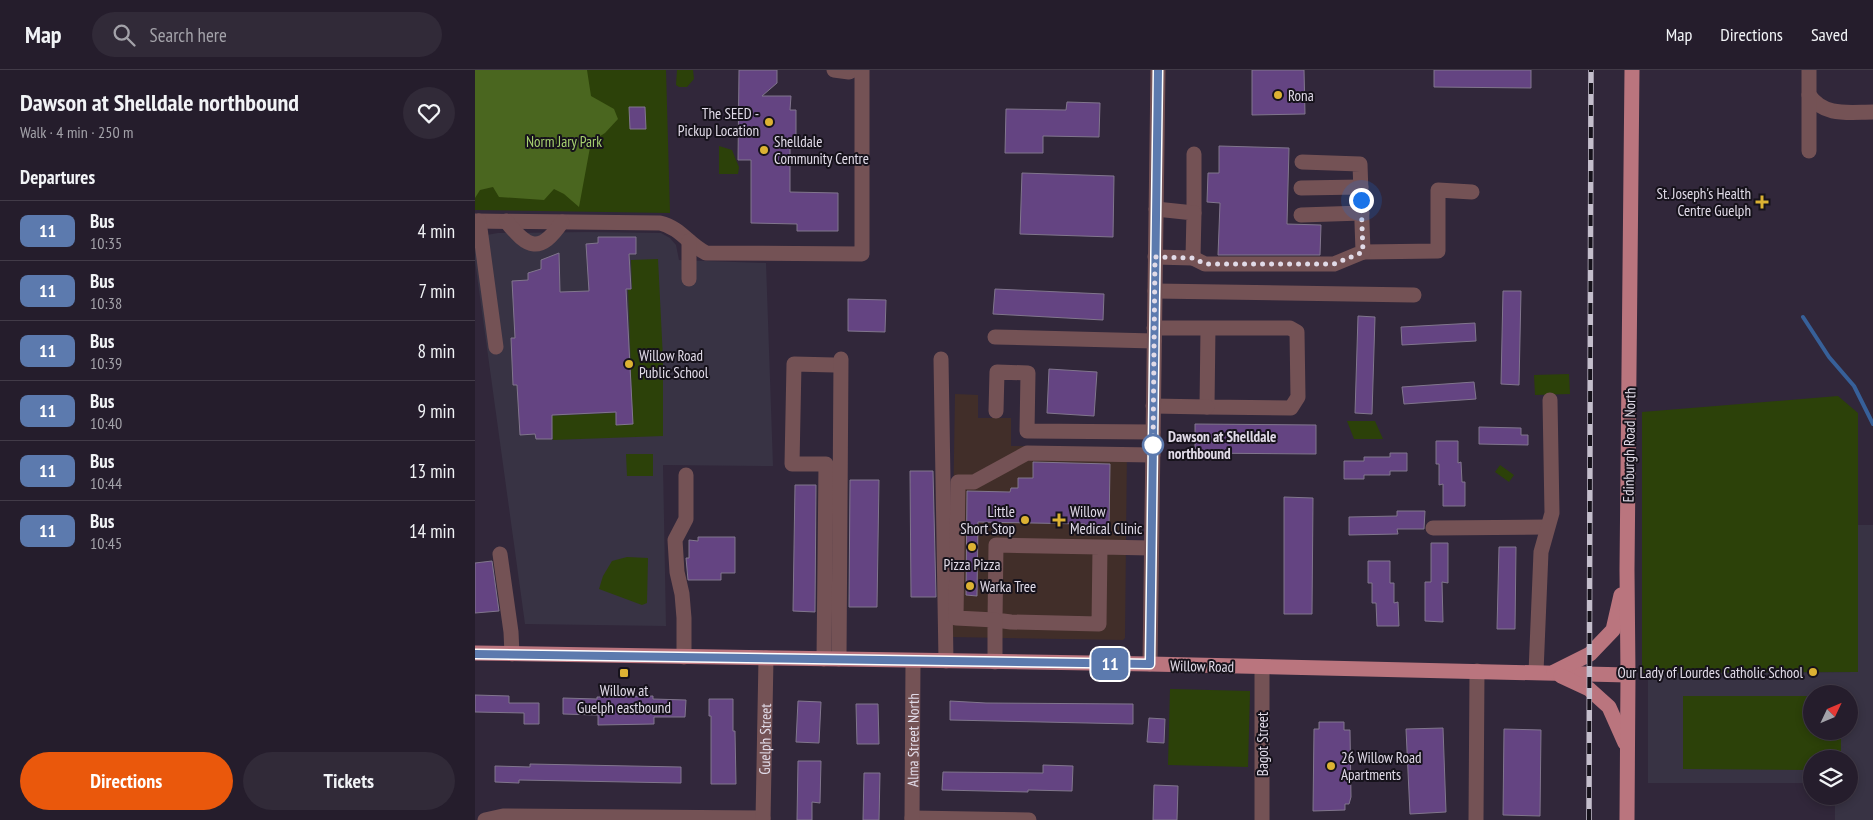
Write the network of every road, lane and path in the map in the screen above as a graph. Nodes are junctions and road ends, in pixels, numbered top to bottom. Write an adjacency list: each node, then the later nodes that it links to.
1 (834, 70): 2 (street)
2 (853, 70)
3 (862, 70): 22 (street)
4 (1158, 70): 15 (street)
5 (1632, 70): 46 (main road, Edinburgh Road North)
6 (1809, 70): 7 (street)
7 (1809, 94): 8 (street); 9 (street)
8 (1873, 112)
9 (1809, 151)
10 (1194, 154): 16 (street)
11 (1302, 162): 12 (street)
12 (1361, 187): 13 (street); 17 (street)
13 (1301, 188)
14 (1472, 192): 23 (street)
15 (1156, 209): 16 (street); 24 (street)
16 (1194, 213): 25 (street)
17 (1361, 213): 18 (street); 23 (street)
18 (1301, 215)
19 (477, 221): 20 (street); 32 (street)
20 (506, 221): 21 (street); 21 (street)
21 (561, 222): 22 (street)
22 (689, 241): 26 (street)
23 (1363, 252): 25 (street)
24 (1155, 257): 25 (street); 27 (street)
25 (1193, 258)
26 (689, 279)
27 (1155, 291): 28 (street); 30 (street)
28 (1414, 295)
29 (1208, 328): 30 (street); 36 (street); 36 (street)
30 (1154, 335): 31 (street); 35 (street)
31 (995, 337)
32 (496, 347)
33 (941, 359): 54 (street)
34 (1550, 400): 41 (street)
35 (1153, 406): 36 (street); 38 (street)
36 (1207, 406)
37 (996, 411): 38 (street)
38 (1153, 432): 39 (street)
39 (1153, 455): 44 (street); 47 (street)
40 (686, 476): 50 (street)
41 (1547, 527): 42 (street); 59 (street)
42 (1433, 528)
43 (1100, 548): 44 (street); 47 (street); 47 (street)
44 (1151, 548): 56 (street)
45 (500, 554): 49 (street)
46 (1627, 570): 60 (main road); 61 (main road, Edinburgh Road North)
47 (995, 620): 55 (street)
48 (475, 654): 49 (main road, Willow Road)
49 (512, 654): 50 (main road, Willow Road)
50 (684, 657): 51 (main road, Willow Road)
51 (766, 658): 52 (main road, Willow Road); 64 (street, Guelph Street)
52 (832, 659): 52 (street); 53 (main road, Willow Road)
53 (913, 661): 54 (main road, Willow Road); 65 (street, Alma Street North)
54 (946, 661): 55 (main road, Willow Road)
55 (995, 662): 56 (main road, Willow Road)
56 (1150, 664): 57 (main road, Willow Road)
57 (1262, 667): 58 (main road, Willow Road); 68 (street, Bagot Street)
58 (1477, 671): 59 (main road, Willow Road); 69 (street)
59 (1536, 672): 60 (main road, Willow Road)
60 (1553, 672): 61 (main road, Willow Road); 62 (main road)
61 (1628, 675): 62 (main road, Edinburgh Road North)
62 (1627, 747): 70 (main road, Edinburgh Road North)
63 (616, 818): 64 (street); 66 (street)
64 (763, 819)
65 (912, 819): 67 (street)
66 (485, 820)
67 (1029, 820)
68 (1262, 820)
69 (1476, 820)
70 (1627, 820)

